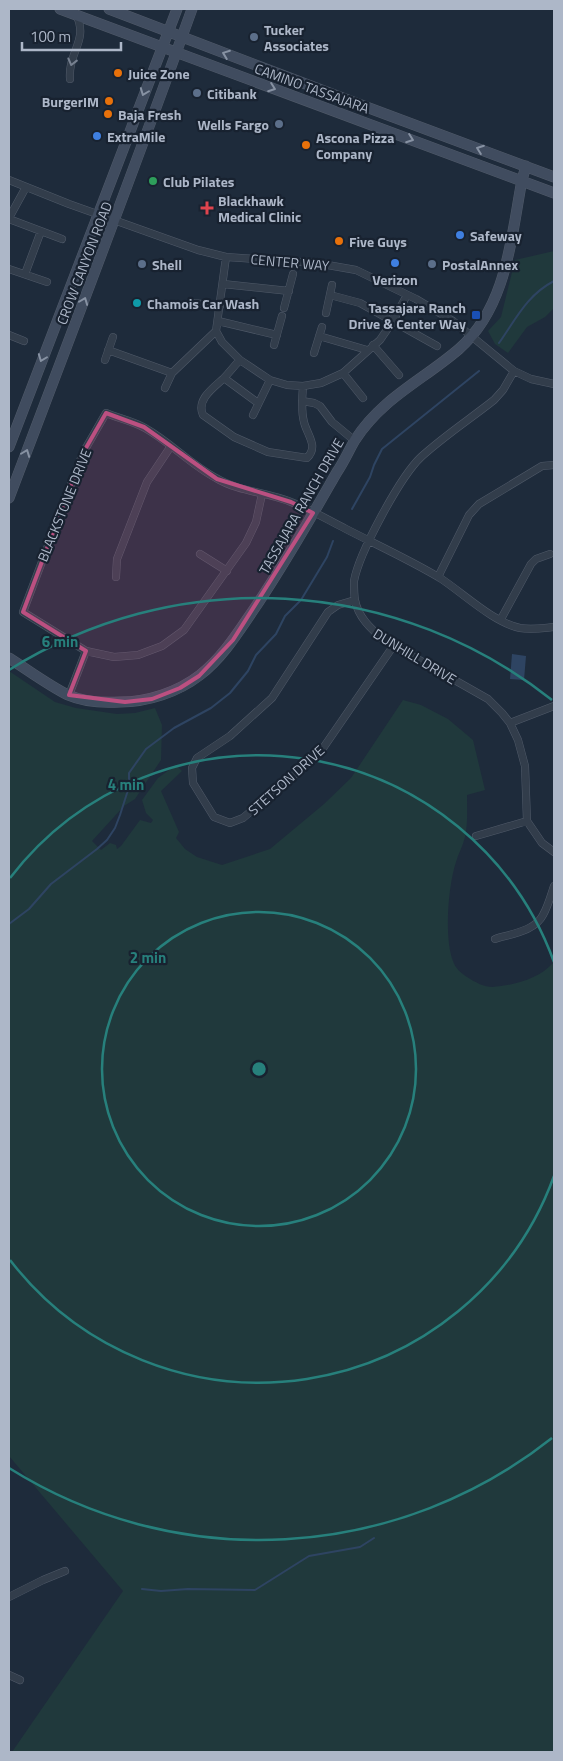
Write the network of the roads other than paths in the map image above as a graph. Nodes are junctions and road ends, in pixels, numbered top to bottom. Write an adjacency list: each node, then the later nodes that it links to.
1 (60, 9): 5 (main road, CAMINO TASSAJARA)
2 (109, 9): 6 (main road, CAMINO TASSAJARA)
3 (177, 9): 6 (main road, CROW CANYON ROAD)
4 (192, 9): 7 (main road, CROW CANYON ROAD)
5 (76, 14): 8 (main road, CAMINO TASSAJARA); 10 (street, one-way to 10)
6 (167, 32): 7 (main road, CAMINO TASSAJARA); 8 (main road, CROW CANYON ROAD)
7 (182, 37): 9 (main road, CROW CANYON ROAD); 11 (main road, CAMINO TASSAJARA, one-way to 7)
8 (162, 47): 9 (main road, CAMINO TASSAJARA); 17 (main road, CROW CANYON ROAD, one-way to 17)
9 (177, 52): 14 (main road, CAMINO TASSAJARA, one-way to 14); 19 (main road, CROW CANYON ROAD)
10 (70, 78)
11 (526, 166): 12 (main road, CAMINO TASSAJARA); 14 (main road, TASSAJARA RANCH DRIVE)
12 (554, 177)
13 (9, 180): 15 (street, CENTER WAY)
14 (522, 180): 16 (main road, CAMINO TASSAJARA); 42 (main road, TASSAJARA RANCH DRIVE)
15 (26, 187): 17 (street, CENTER WAY); 18 (street)
16 (554, 193)
17 (98, 214): 19 (street, CENTER WAY); 67 (main road, CROW CANYON ROAD, one-way to 67)
18 (9, 218): 20 (street)
19 (115, 220): 22 (street, CENTER WAY); 70 (main road, CROW CANYON ROAD, one-way to 19)
20 (41, 231): 21 (street); 24 (street)
21 (62, 239)
22 (226, 257): 27 (street); 31 (street, CENTER WAY)
23 (9, 269): 24 (street)
24 (25, 274): 26 (street)
25 (293, 274): 29 (street)
26 (47, 282)
27 (223, 284): 29 (street); 33 (street)
28 (332, 285): 30 (street)
29 (289, 291): 40 (street)
30 (330, 295): 34 (street); 35 (street)
31 (407, 295): 35 (street); 42 (street, CENTER WAY)
32 (193, 303): 33 (street)
33 (220, 306): 36 (street)
34 (326, 313)
35 (393, 320): 46 (street); 47 (street)
36 (218, 321): 38 (street); 40 (street)
37 (322, 327): 41 (street)
38 (216, 331): 51 (street); 53 (street)
39 (9, 335): 44 (street)
40 (277, 336): 45 (street)
41 (319, 336): 47 (street); 49 (street)
42 (471, 336): 52 (street, CENTER WAY); 65 (main road, TASSAJARA RANCH DRIVE)
43 (113, 337): 48 (street)
44 (24, 340)
45 (274, 345)
46 (437, 346)
47 (370, 348): 54 (street); 55 (street)
48 (108, 350): 50 (street); 53 (street)
49 (314, 353)
50 (105, 360)
51 (240, 360): 56 (street); 57 (street)
52 (514, 372): 58 (street); 72 (street, DUNHILL DRIVE)
53 (172, 373): 60 (street)
54 (343, 373): 59 (street); 61 (street)
55 (399, 375)
56 (224, 378): 62 (street); 63 (street)
57 (270, 380): 59 (street); 63 (street)
58 (554, 384)
59 (303, 386): 62 (street)
60 (165, 388)
61 (363, 398)
62 (302, 401): 65 (street)
63 (258, 403): 64 (street)
64 (254, 415)
65 (355, 441): 71 (main road, TASSAJARA RANCH DRIVE)
66 (172, 446): 69 (street, BLACKSTONE DRIVE); 76 (street); 82 (street, BLACKSTONE DRIVE)
67 (9, 448)
68 (554, 465): 77 (street)
69 (262, 494): 71 (street, BLACKSTONE DRIVE); 75 (street, BLACKSTONE DRIVE)
70 (9, 498)
71 (313, 513): 72 (street, BLACKSTONE DRIVE); 84 (main road, TASSAJARA RANCH DRIVE)
72 (369, 541): 77 (street, BLACKSTONE DRIVE); 78 (street, DUNHILL DRIVE)
73 (200, 554): 75 (street)
74 (550, 554): 79 (street)
75 (226, 571): 82 (street, BLACKSTONE DRIVE)
76 (116, 577)
77 (438, 577): 79 (street, BLACKSTONE DRIVE)
78 (355, 600): 81 (street, DUNHILL DRIVE); 81 (street, STETSON DRIVE)
79 (501, 619): 80 (street, BLACKSTONE DRIVE)
80 (554, 627)
81 (394, 645): 86 (street, DUNHILL DRIVE)
82 (86, 651): 84 (street)
83 (9, 658): 84 (main road, TASSAJARA RANCH DRIVE)
84 (69, 695)
85 (554, 706): 86 (street)
86 (510, 723): 87 (street, DUNHILL DRIVE)
87 (527, 821): 88 (street); 89 (street)
88 (476, 836)
89 (554, 852)
90 (554, 886): 91 (street)
91 (495, 939)
92 (65, 1571): 93 (street)
93 (9, 1597)
94 (9, 1675): 95 (street)
95 (20, 1680)

